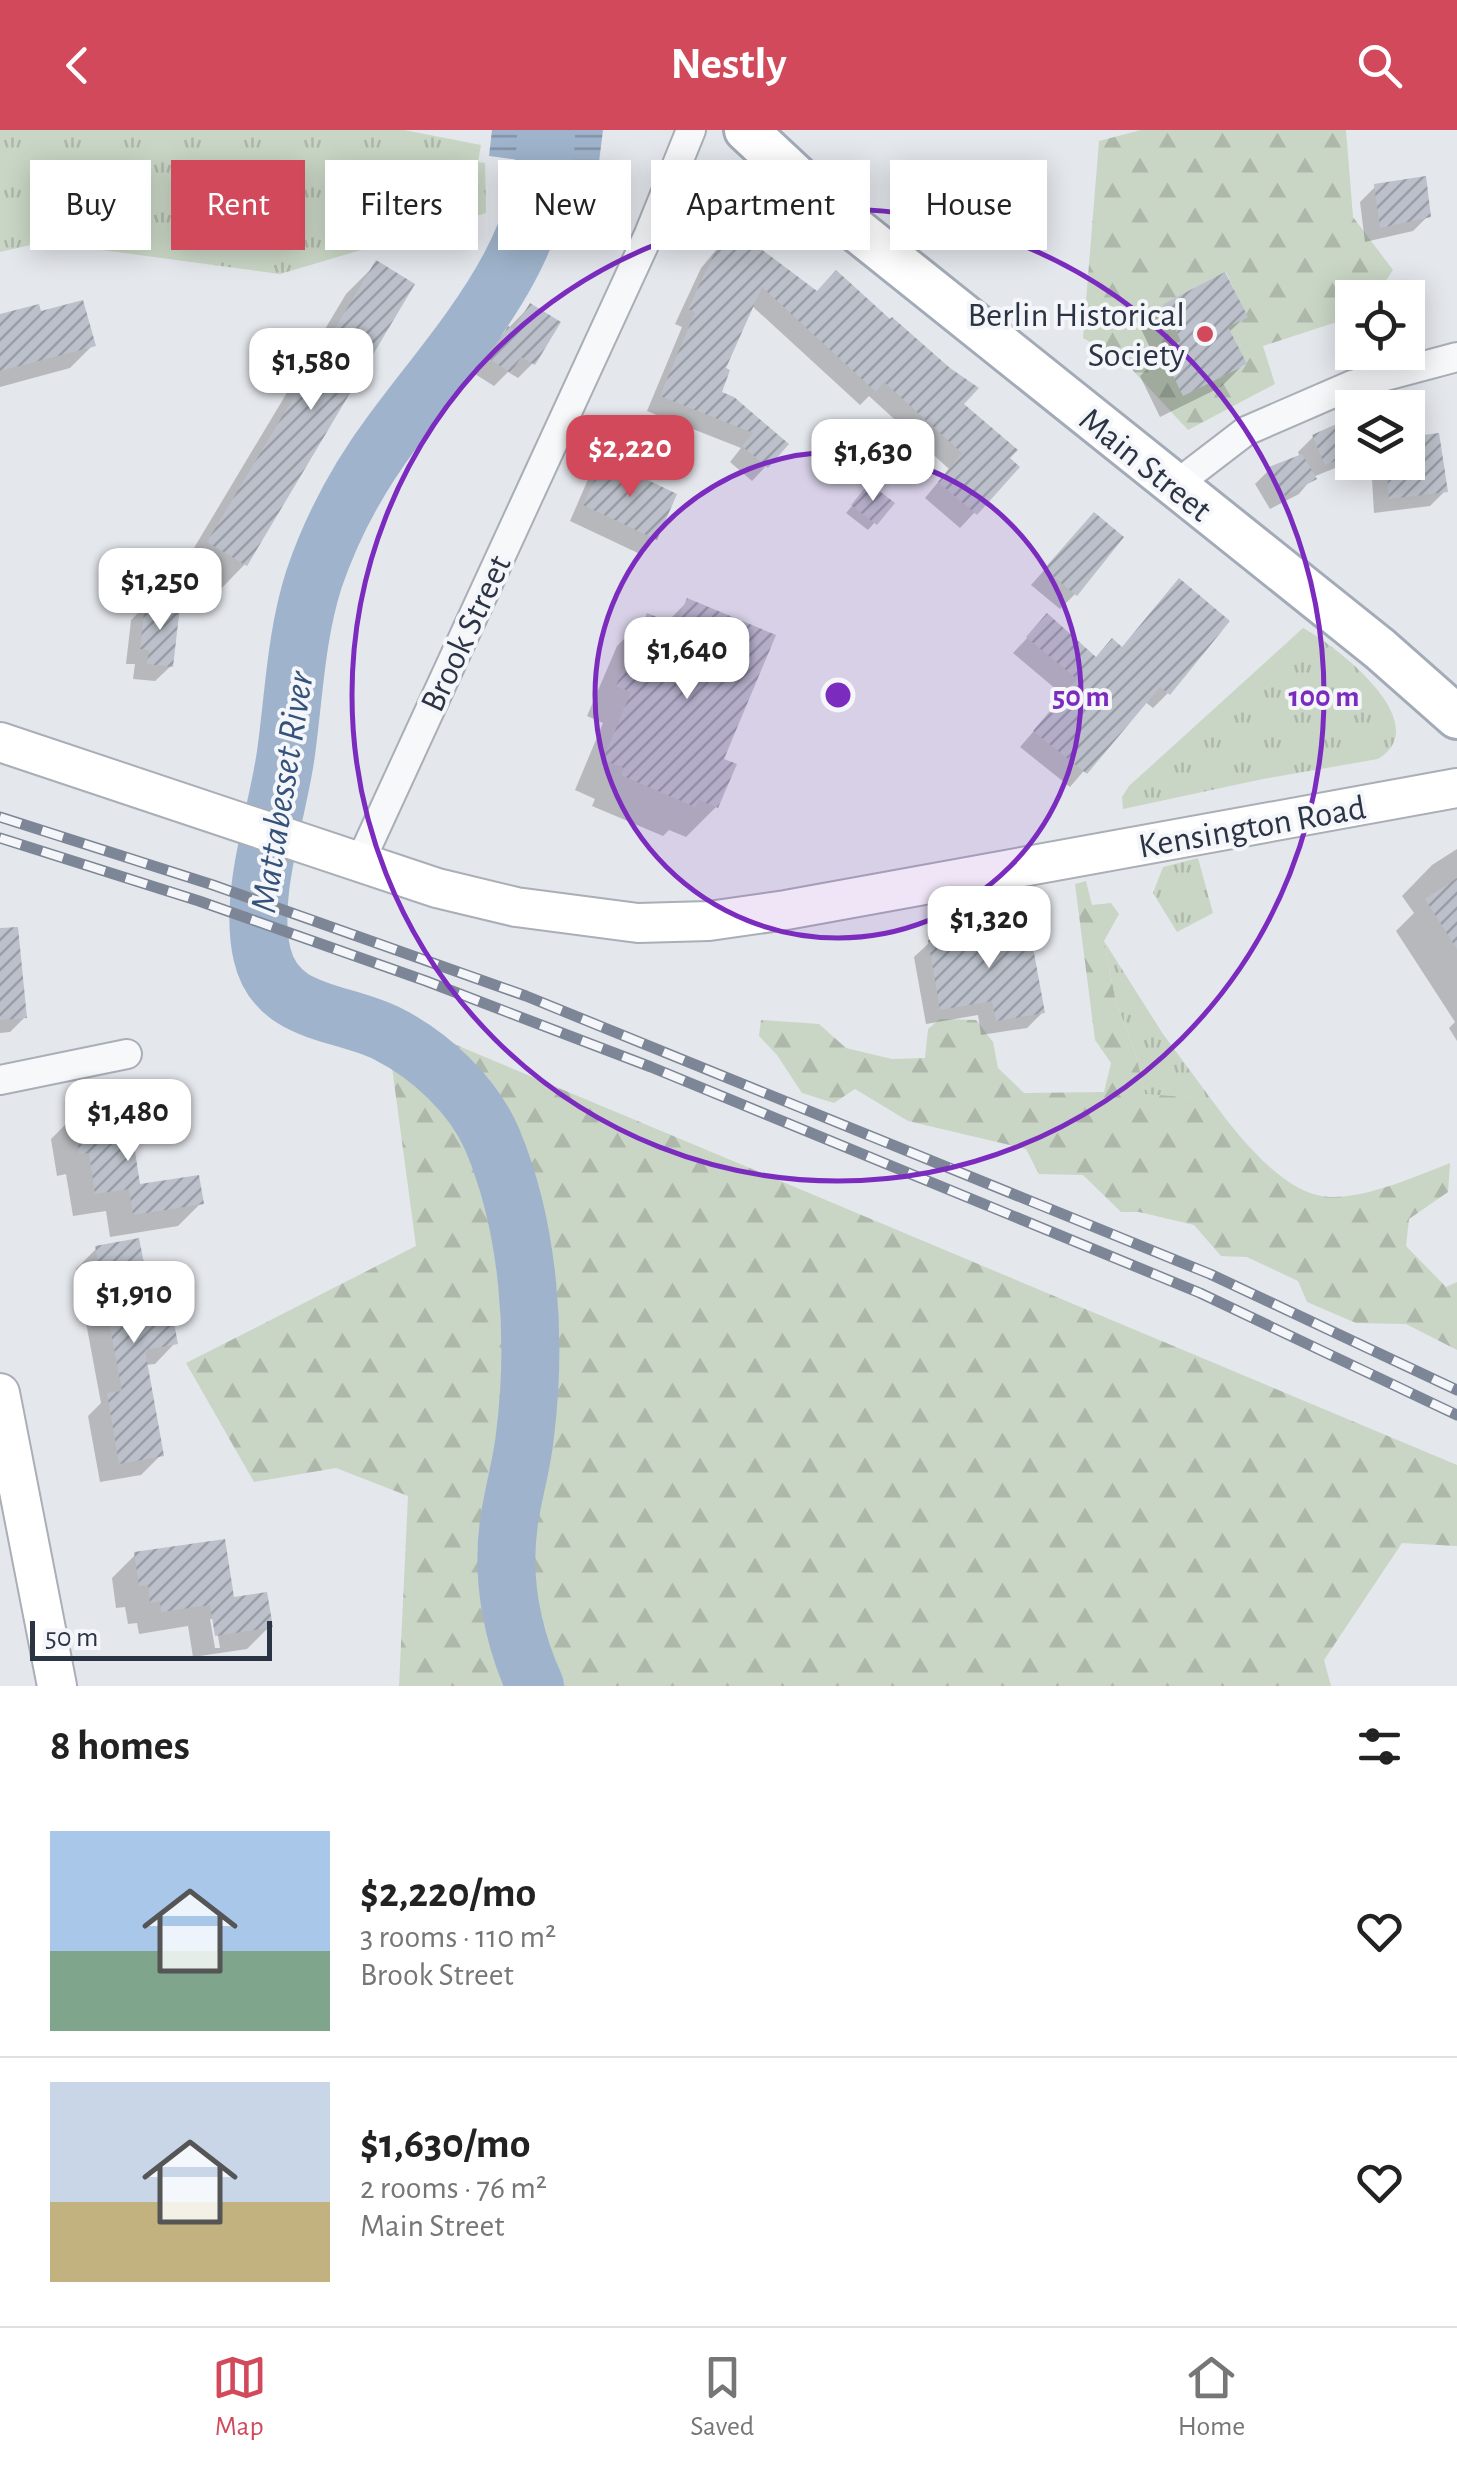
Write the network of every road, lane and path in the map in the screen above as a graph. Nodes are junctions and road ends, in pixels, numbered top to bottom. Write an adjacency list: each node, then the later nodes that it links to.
1 (691, 130): 8 (street, Brook Street)
2 (746, 130): 4 (main road, Main Street)
3 (1457, 357): 4 (street)
4 (1173, 486): 5 (main road, Main Street)
5 (1457, 717)
6 (0, 742): 8 (street, Kensington Road)
7 (1457, 788): 8 (street, Kensington Road)
8 (360, 862)
9 (127, 1054): 10 (street)
10 (0, 1080)
11 (0, 1393): 12 (street)
12 (58, 1686)

